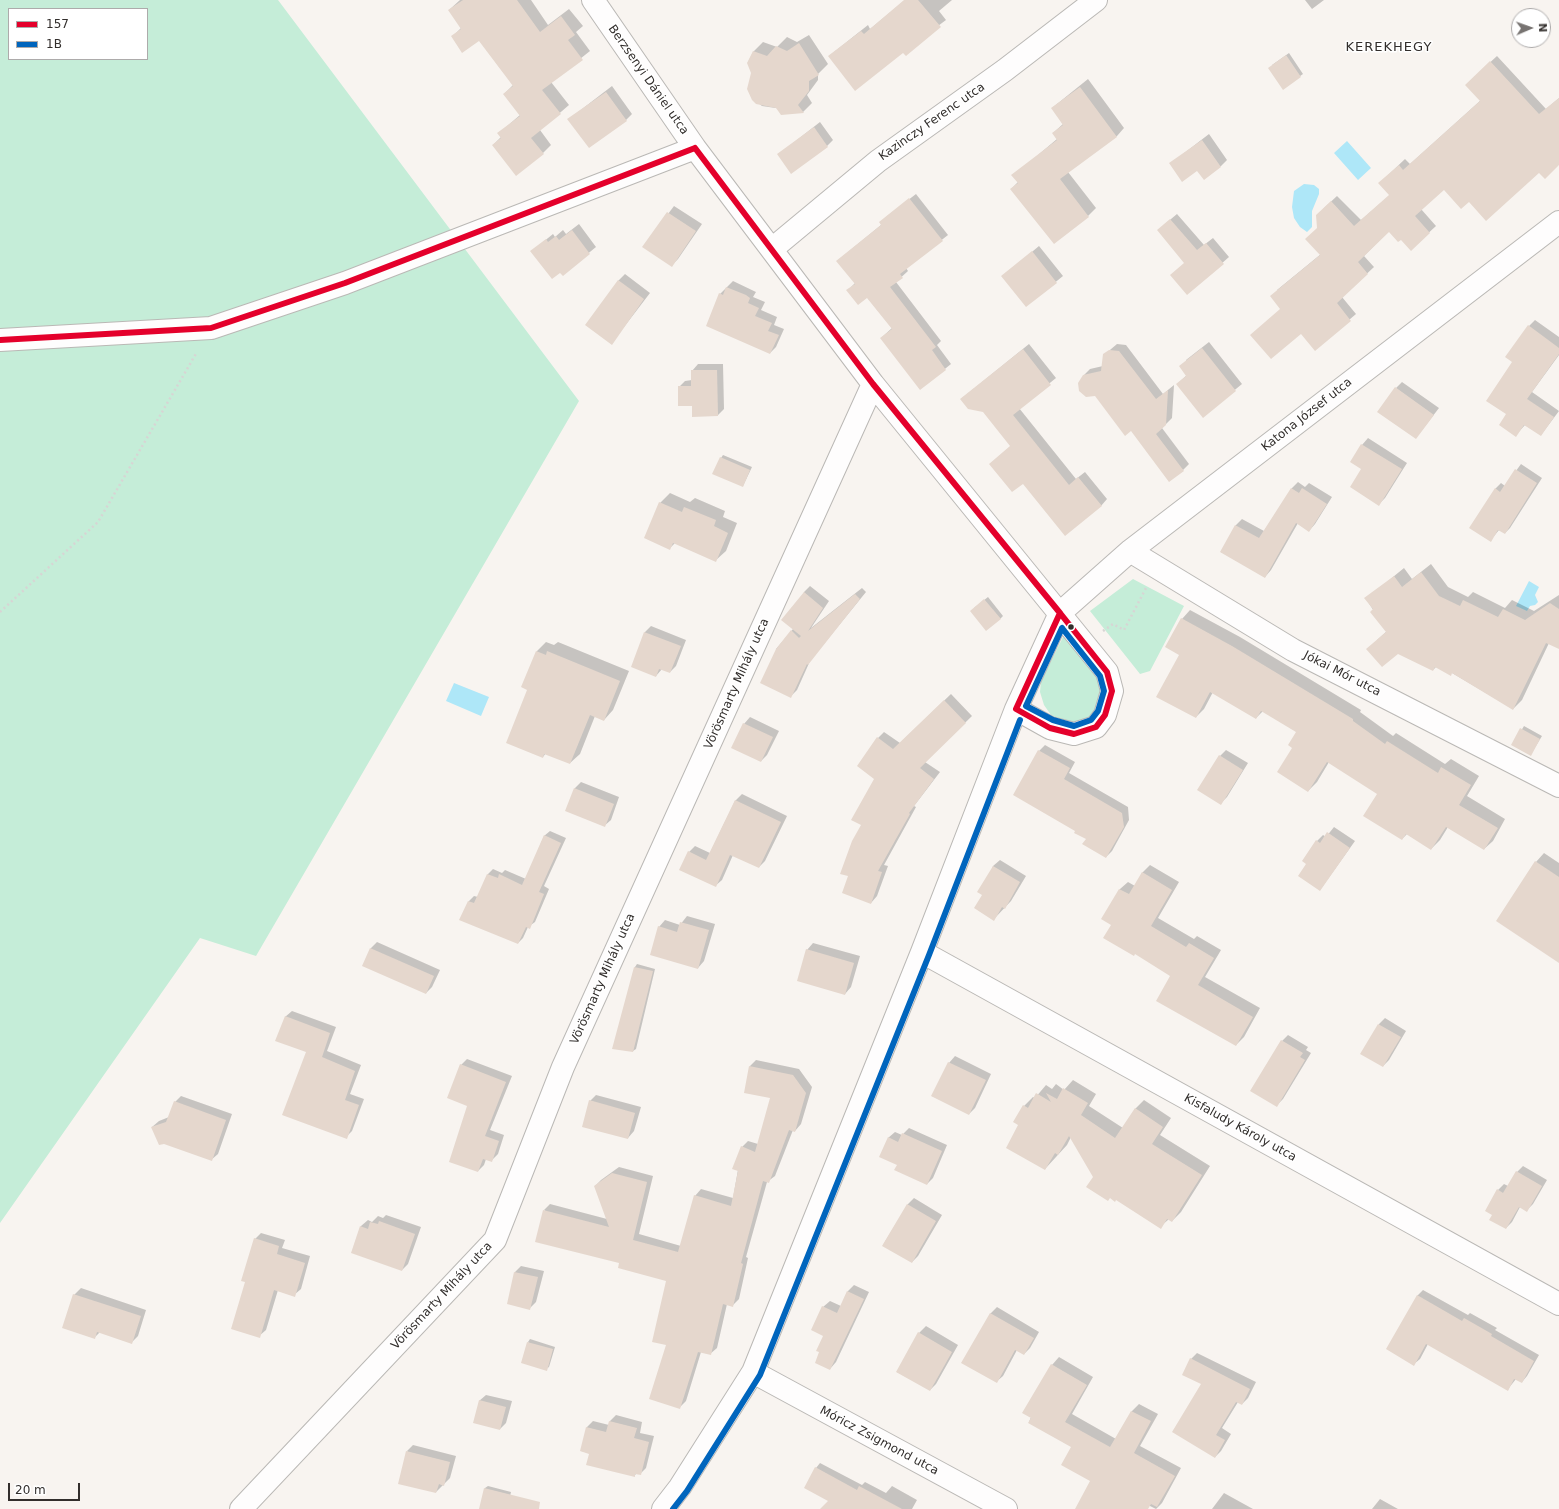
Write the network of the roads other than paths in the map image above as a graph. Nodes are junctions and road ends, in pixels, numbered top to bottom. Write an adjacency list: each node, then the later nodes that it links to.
1 (593, 0): 3 (street, Berzsenyi Dániel utca)
2 (1096, 0): 5 (street, Kazinczy Ferenc utca)
3 (695, 148): 5 (street, Berzsenyi Dániel utca); 6 (street)
4 (1559, 222): 8 (street, Katona József utca)
5 (772, 249): 7 (street, Berzsenyi Dániel utca)
6 (0, 340)
7 (873, 384): 9 (street, Berzsenyi Dániel utca); 15 (street, Vörösmarty Mihály utca)
8 (1130, 551): 9 (street, Katona József utca); 11 (street, Jókai Mór utca)
9 (1060, 613): 10 (street); 10 (street, Berzsenyi Dániel utca)
10 (1016, 709): 12 (street)
11 (1559, 786)
12 (922, 952): 13 (street, Kisfaludy Károly utca); 14 (street)
13 (1559, 1304)
14 (752, 1372): 16 (street); 17 (street, Móricz Zsigmond utca)
15 (241, 1509)
16 (663, 1509)
17 (1006, 1509)

